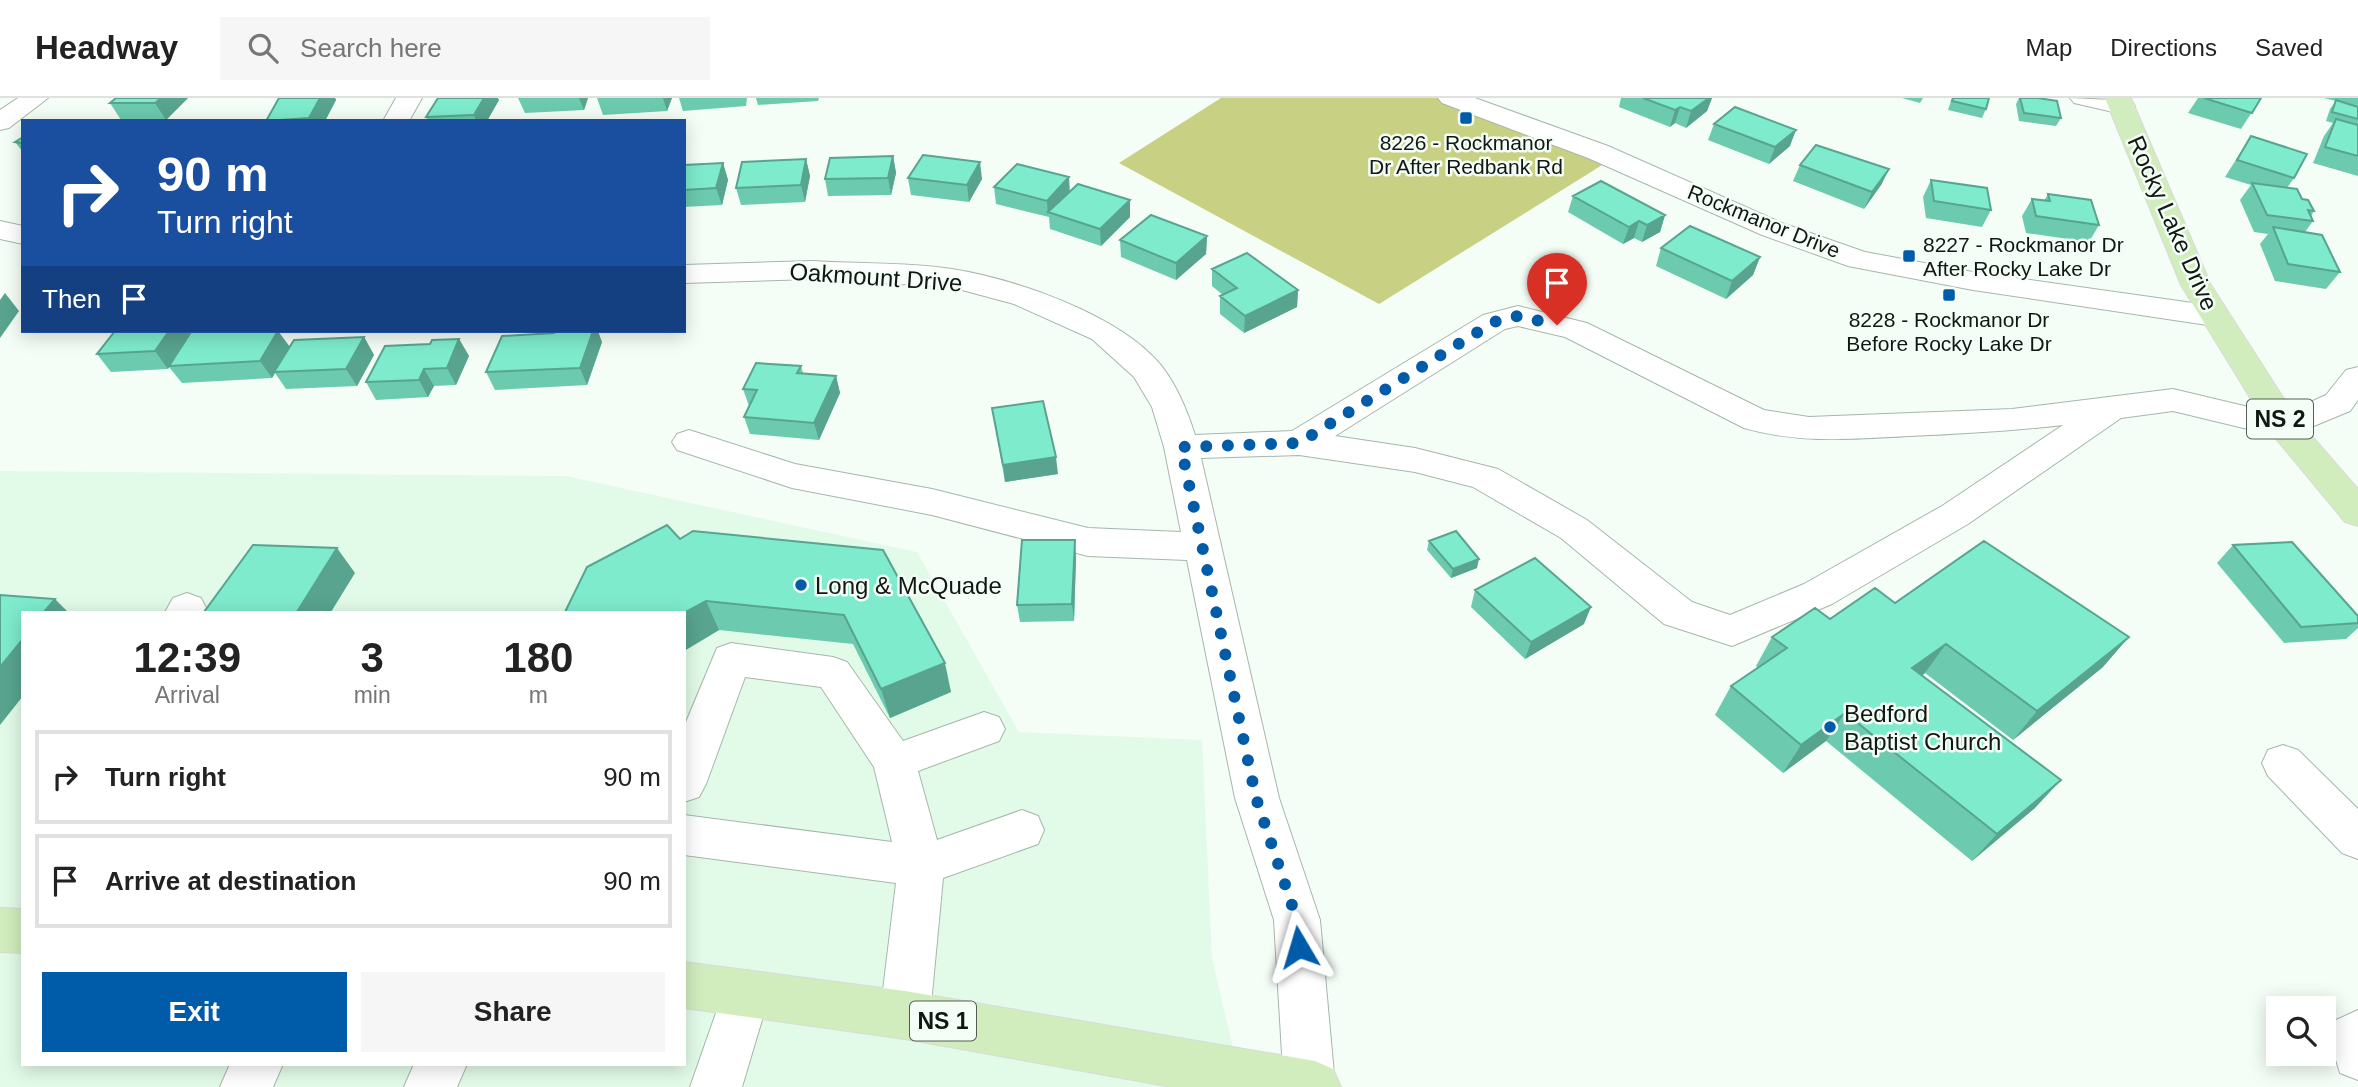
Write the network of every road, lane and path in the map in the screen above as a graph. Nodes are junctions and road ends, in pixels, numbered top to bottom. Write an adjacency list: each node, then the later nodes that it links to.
1 (35, 98): 7 (street)
2 (410, 98): 6 (street)
3 (1451, 98): 11 (street, Rockmanor Drive)
4 (2083, 98): 5 (street)
5 (2120, 102): 11 (main road, Rocky Lake Drive / NS 2)
6 (397, 119)
7 (0, 122)
8 (0, 230): 9 (street)
9 (21, 235)
10 (686, 274): 17 (street, Oakmount Drive)
11 (2214, 316): 14 (main road, Rocky Lake Drive / NS 2)
12 (2358, 378): 14 (street)
13 (2113, 408): 14 (street); 16 (street); 16 (street)
14 (2285, 427): 18 (main road, Rocky Lake Drive / NS 2)
15 (689, 442): 19 (street)
16 (1299, 443): 17 (street)
17 (1181, 447): 19 (street, Oakmount Drive)
18 (2358, 513)
19 (1203, 547): 37 (street, Oakmount Drive)
20 (984, 729): 21 (street)
21 (894, 762): 23 (street); 27 (street)
22 (2283, 763): 26 (street)
23 (686, 780)
24 (1022, 830): 27 (street)
25 (686, 835): 27 (street)
26 (2358, 839)
27 (921, 866): 32 (street)
28 (0, 930): 29 (main road)
29 (21, 931)
30 (686, 985): 31 (main road, NS 1)
31 (746, 993): 32 (main road, NS 1); 40 (street)
32 (905, 1015): 37 (main road, NS 1)
33 (2358, 1034): 34 (street)
34 (2358, 1055)
35 (257, 1066): 38 (street)
36 (441, 1066): 39 (street)
37 (1312, 1086)
38 (246, 1087)
39 (430, 1087)
40 (716, 1087)

